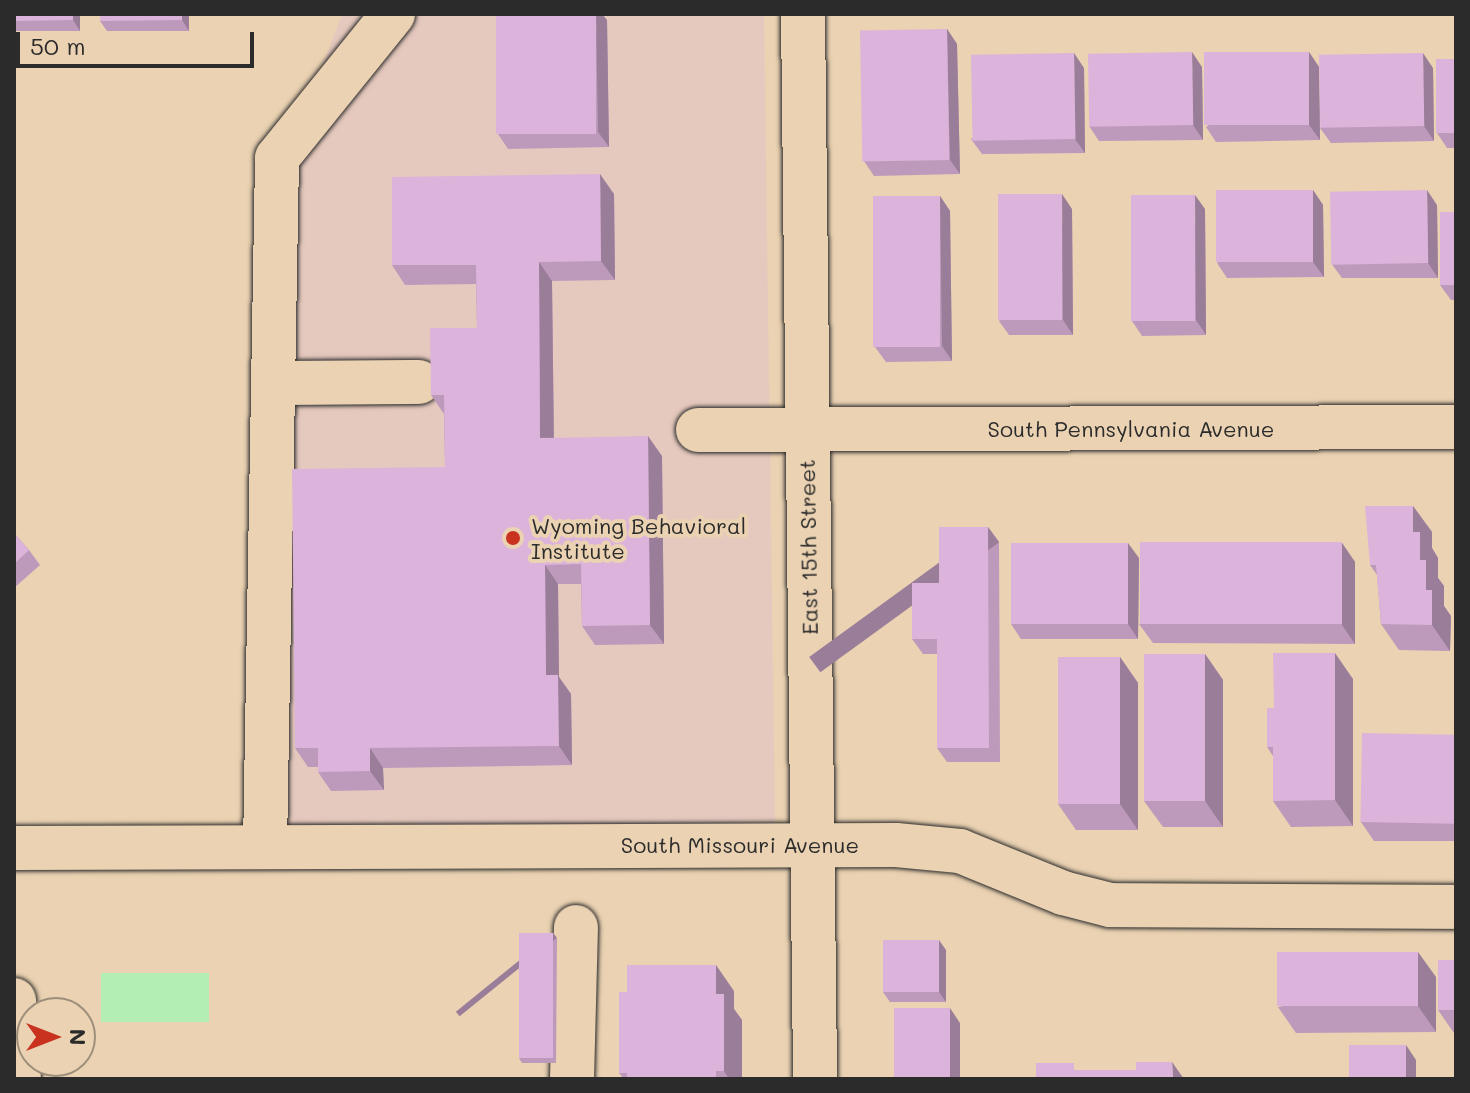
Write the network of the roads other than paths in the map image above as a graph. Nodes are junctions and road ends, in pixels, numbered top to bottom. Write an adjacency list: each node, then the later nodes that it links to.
1 (393, 14): 4 (street)
2 (803, 14): 7 (street, East 15th Street)
3 (419, 382): 4 (street)
4 (273, 383): 8 (street)
5 (1456, 427): 7 (street, South Pennsylvania Avenue)
6 (698, 430): 7 (street, South Pennsylvania Avenue)
7 (806, 431): 9 (street, East 15th Street)
8 (265, 847): 9 (street, South Missouri Avenue); 10 (street, South Missouri Avenue)
9 (812, 847): 11 (street, South Missouri Avenue); 16 (street, East 15th Street)
10 (14, 848)
11 (1456, 907)
12 (576, 927): 15 (street)
13 (14, 1000): 14 (street)
14 (19, 1079)
15 (572, 1079)
16 (815, 1079)

